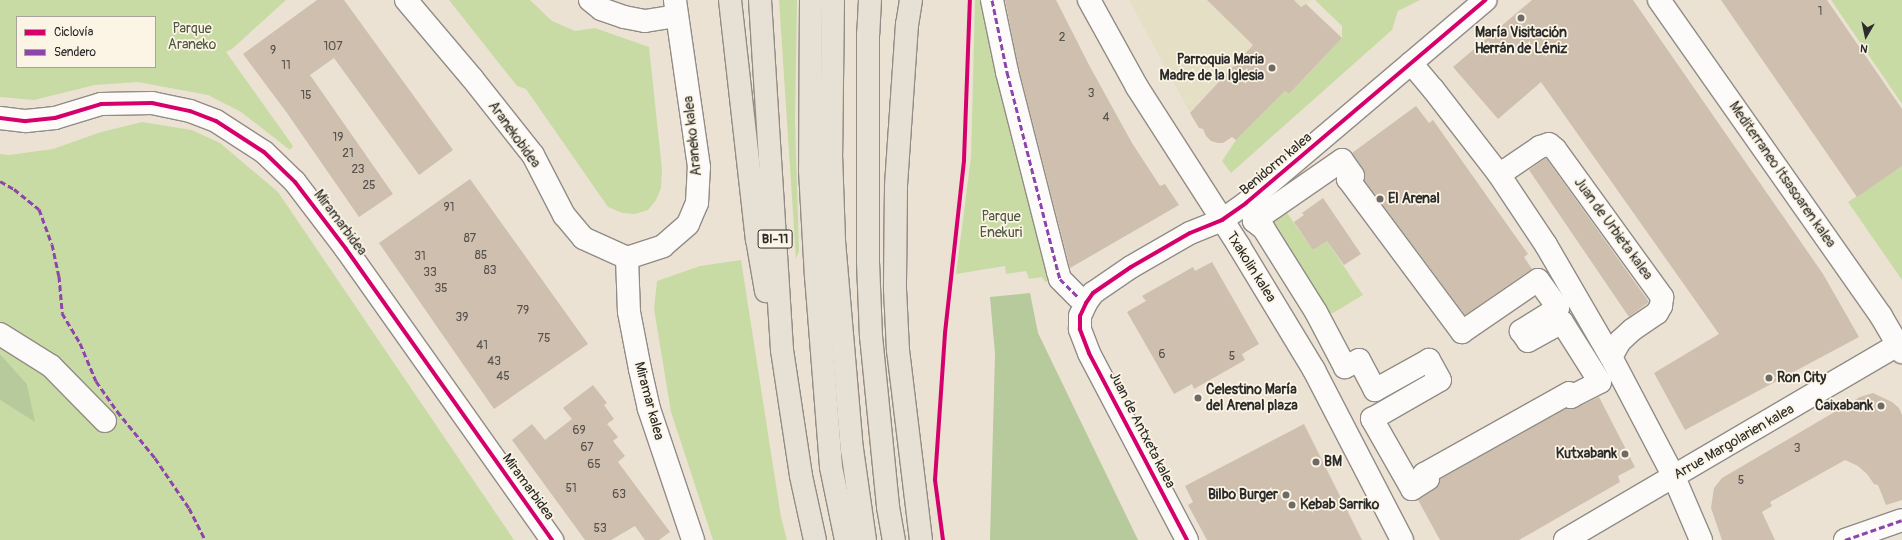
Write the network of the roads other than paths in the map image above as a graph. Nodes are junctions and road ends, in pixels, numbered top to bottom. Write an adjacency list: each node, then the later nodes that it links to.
1 (406, 0): 18 (street, Aranekobidea)
2 (590, 0): 13 (street)
3 (730, 0): 24 (main road)
4 (760, 0): 24 (main road, BI-11)
5 (811, 0): 32 (main road)
6 (833, 0): 33 (main road)
7 (870, 0): 34 (main road)
8 (911, 0): 35 (main road)
9 (992, 0): 19 (street)
10 (1089, 0): 17 (street, Txakolin kalea)
11 (1660, 0): 23 (street, Mediterraneo Itsasoaren kalea)
12 (1483, 1): 14 (street, Benidorm kalea)
13 (676, 8): 18 (street, Araneko kalea)
14 (1411, 64): 16 (street); 17 (street, Benidorm kalea)
15 (0, 118): 29 (street, Miramarbidea)
16 (1498, 173): 25 (street); 25 (street, Juan de Urbieta kalea)
17 (1222, 220): 21 (street, Benidorm kalea); 37 (street, Txakolin kalea)
18 (627, 258): 30 (street, Miramar kalea)
19 (1078, 297)
20 (1558, 308): 20 (street)
21 (1080, 329): 36 (street, Juan de Antxeta kalea)
22 (0, 334): 26 (street)
23 (1901, 346): 27 (street, Arrue Margolarien kalea)
24 (782, 350): 31 (main road, BI-11)
25 (1611, 356): 27 (street)
26 (105, 421)
27 (1674, 477): 38 (street, Arrue Margolarien kalea); 39 (street)
28 (1902, 520): 40 (street)
29 (552, 540)
30 (693, 540)
31 (815, 540)
32 (846, 540)
33 (865, 540)
34 (894, 540)
35 (921, 540)
36 (1187, 540)
37 (1402, 540)
38 (1565, 540)
39 (1702, 540)
40 (1845, 540)

